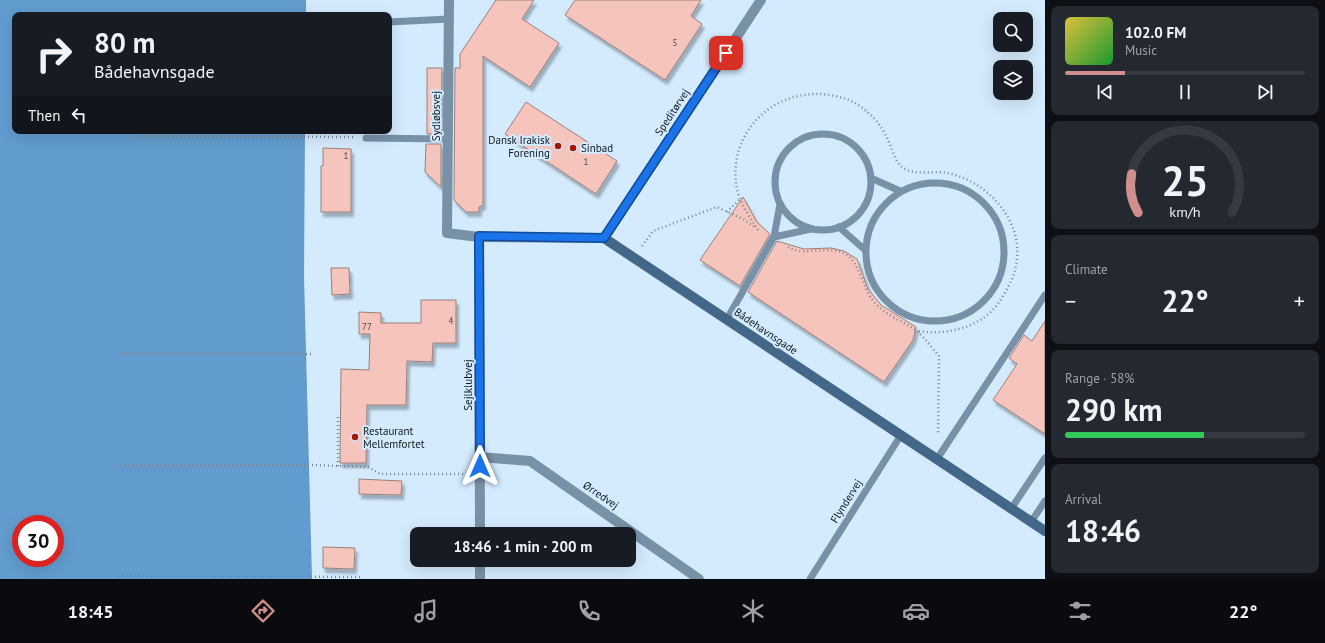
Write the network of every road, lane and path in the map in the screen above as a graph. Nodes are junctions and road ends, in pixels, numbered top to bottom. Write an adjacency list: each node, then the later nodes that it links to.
1 (449, 0): 3 (street, Sydløbsvej)
2 (761, 0): 18 (street, Speditørvej)
3 (449, 19): 4 (lane); 7 (street, Sydløbsvej)
4 (392, 22)
5 (136, 136): 6 (path)
6 (366, 138): 7 (lane)
7 (448, 139): 16 (street, Sydløbsvej)
8 (871, 178): 9 (lane); 10 (lane); 12 (lane)
9 (900, 191): 20 (lane); 20 (lane)
10 (780, 204): 13 (lane); 17 (lane)
11 (727, 212): 14 (path); 14 (path); 21 (path)
12 (839, 227): 13 (lane); 20 (lane)
13 (812, 229): 17 (lane)
14 (758, 230): 15 (path)
15 (761, 232)
16 (479, 236): 18 (street); 28 (street, Sejlklubvej)
17 (774, 237): 23 (lane)
18 (604, 238): 21 (street, Bådehavnsgade)
19 (786, 246): 30 (path)
20 (865, 250)
21 (634, 258): 23 (street, Bådehavnsgade)
22 (1045, 295): 30 (lane)
23 (727, 319): 27 (street, Bådehavnsgade)
24 (122, 354): 25 (path)
25 (314, 354)
26 (338, 417): 32 (path)
27 (900, 435): 30 (street, Bådehavnsgade); 44 (lane, Flyndervej)
28 (480, 457): 33 (street, Sejlklubvej); 43 (street, Ørredvej)
29 (1045, 458): 35 (lane)
30 (937, 459): 35 (street, Bådehavnsgade)
31 (120, 466): 32 (path)
32 (338, 466): 33 (path)
33 (480, 474): 37 (street, Sejlklubvej)
34 (1045, 501): 36 (lane)
35 (1012, 509): 36 (street, Bådehavnsgade)
36 (1031, 522): 38 (street, Bådehavnsgade)
37 (480, 527)
38 (1045, 531)
39 (480, 567): 42 (street)
40 (119, 576): 41 (path)
41 (361, 577)
42 (480, 579)
43 (700, 579)
44 (810, 579)

